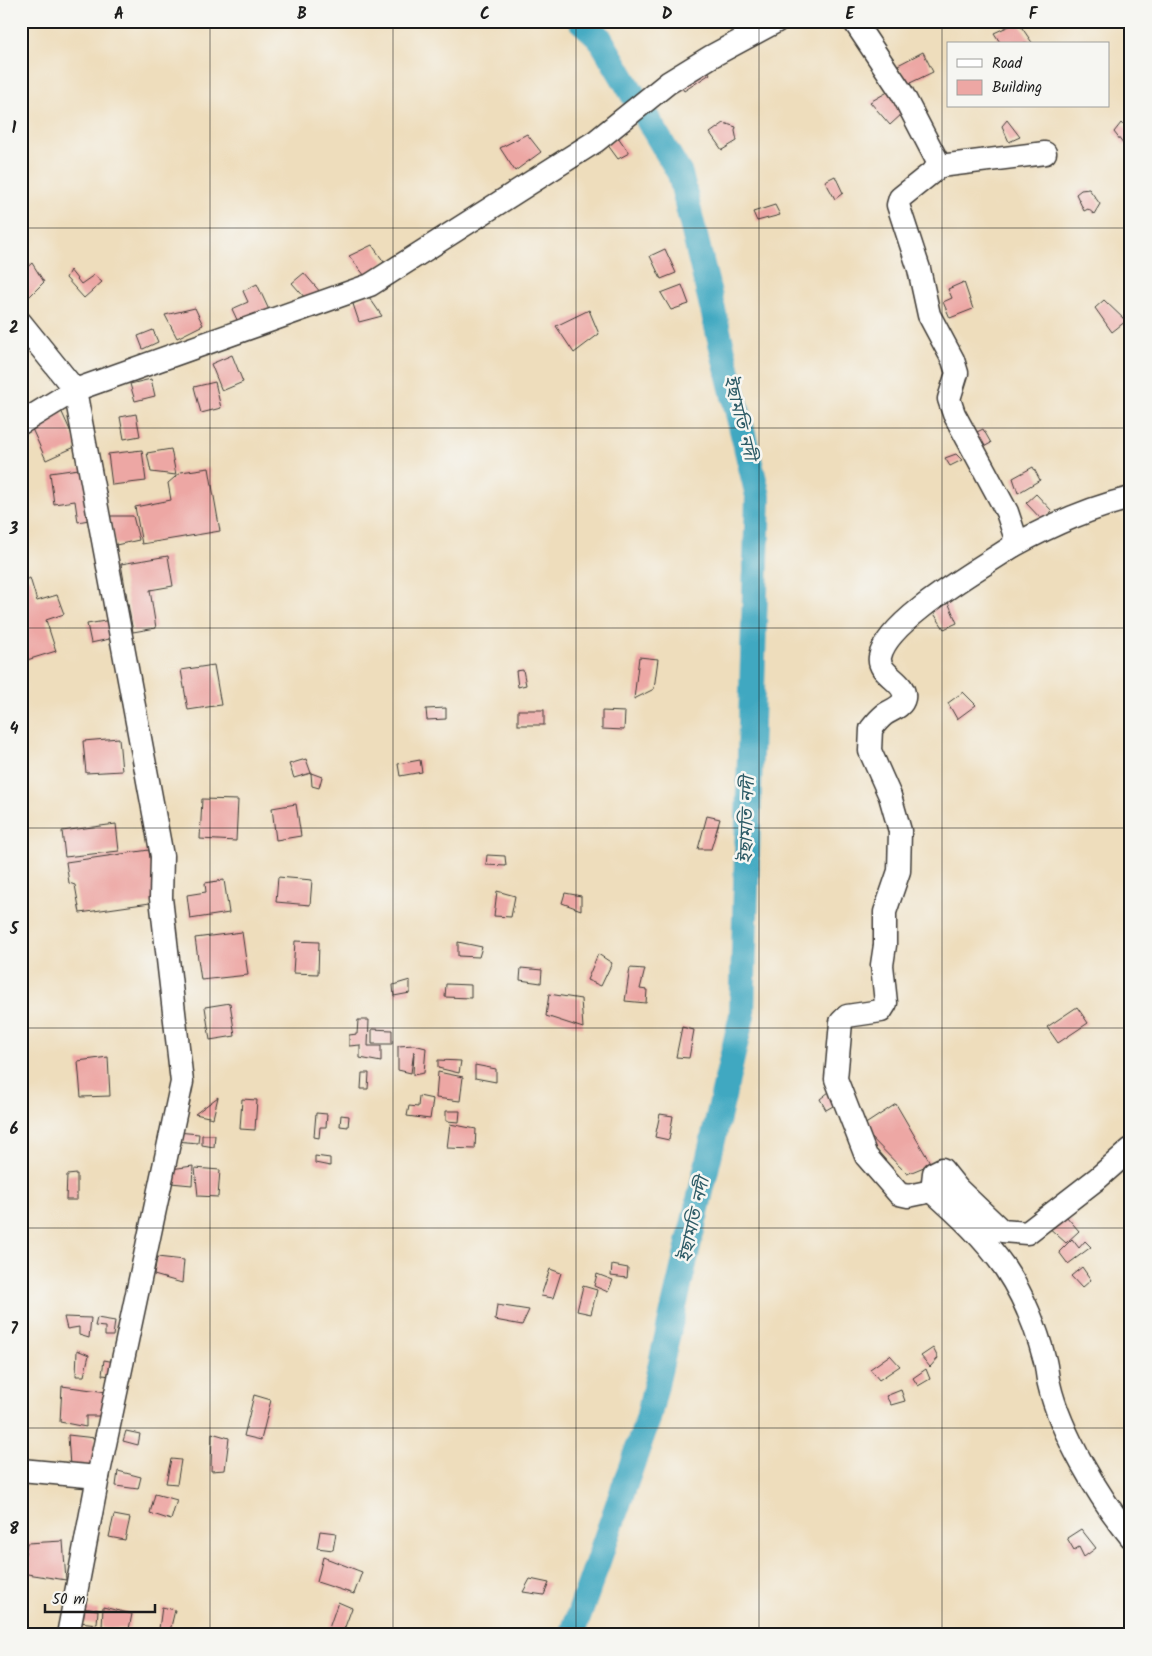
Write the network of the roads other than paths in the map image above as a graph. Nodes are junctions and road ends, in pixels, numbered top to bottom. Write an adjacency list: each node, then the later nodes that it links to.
1 (777, 21): 6 (street)
2 (854, 21): 4 (street)
3 (1044, 153): 4 (street)
4 (940, 166): 9 (street)
5 (21, 323): 6 (street)
6 (75, 390): 7 (street); 13 (street)
7 (21, 423)
8 (1131, 498): 9 (street)
9 (1013, 546): 11 (street)
10 (1131, 1149): 11 (street)
11 (932, 1192): 14 (street)
12 (21, 1470): 13 (street)
13 (98, 1477): 15 (street)
14 (1131, 1537)
15 (68, 1635)

